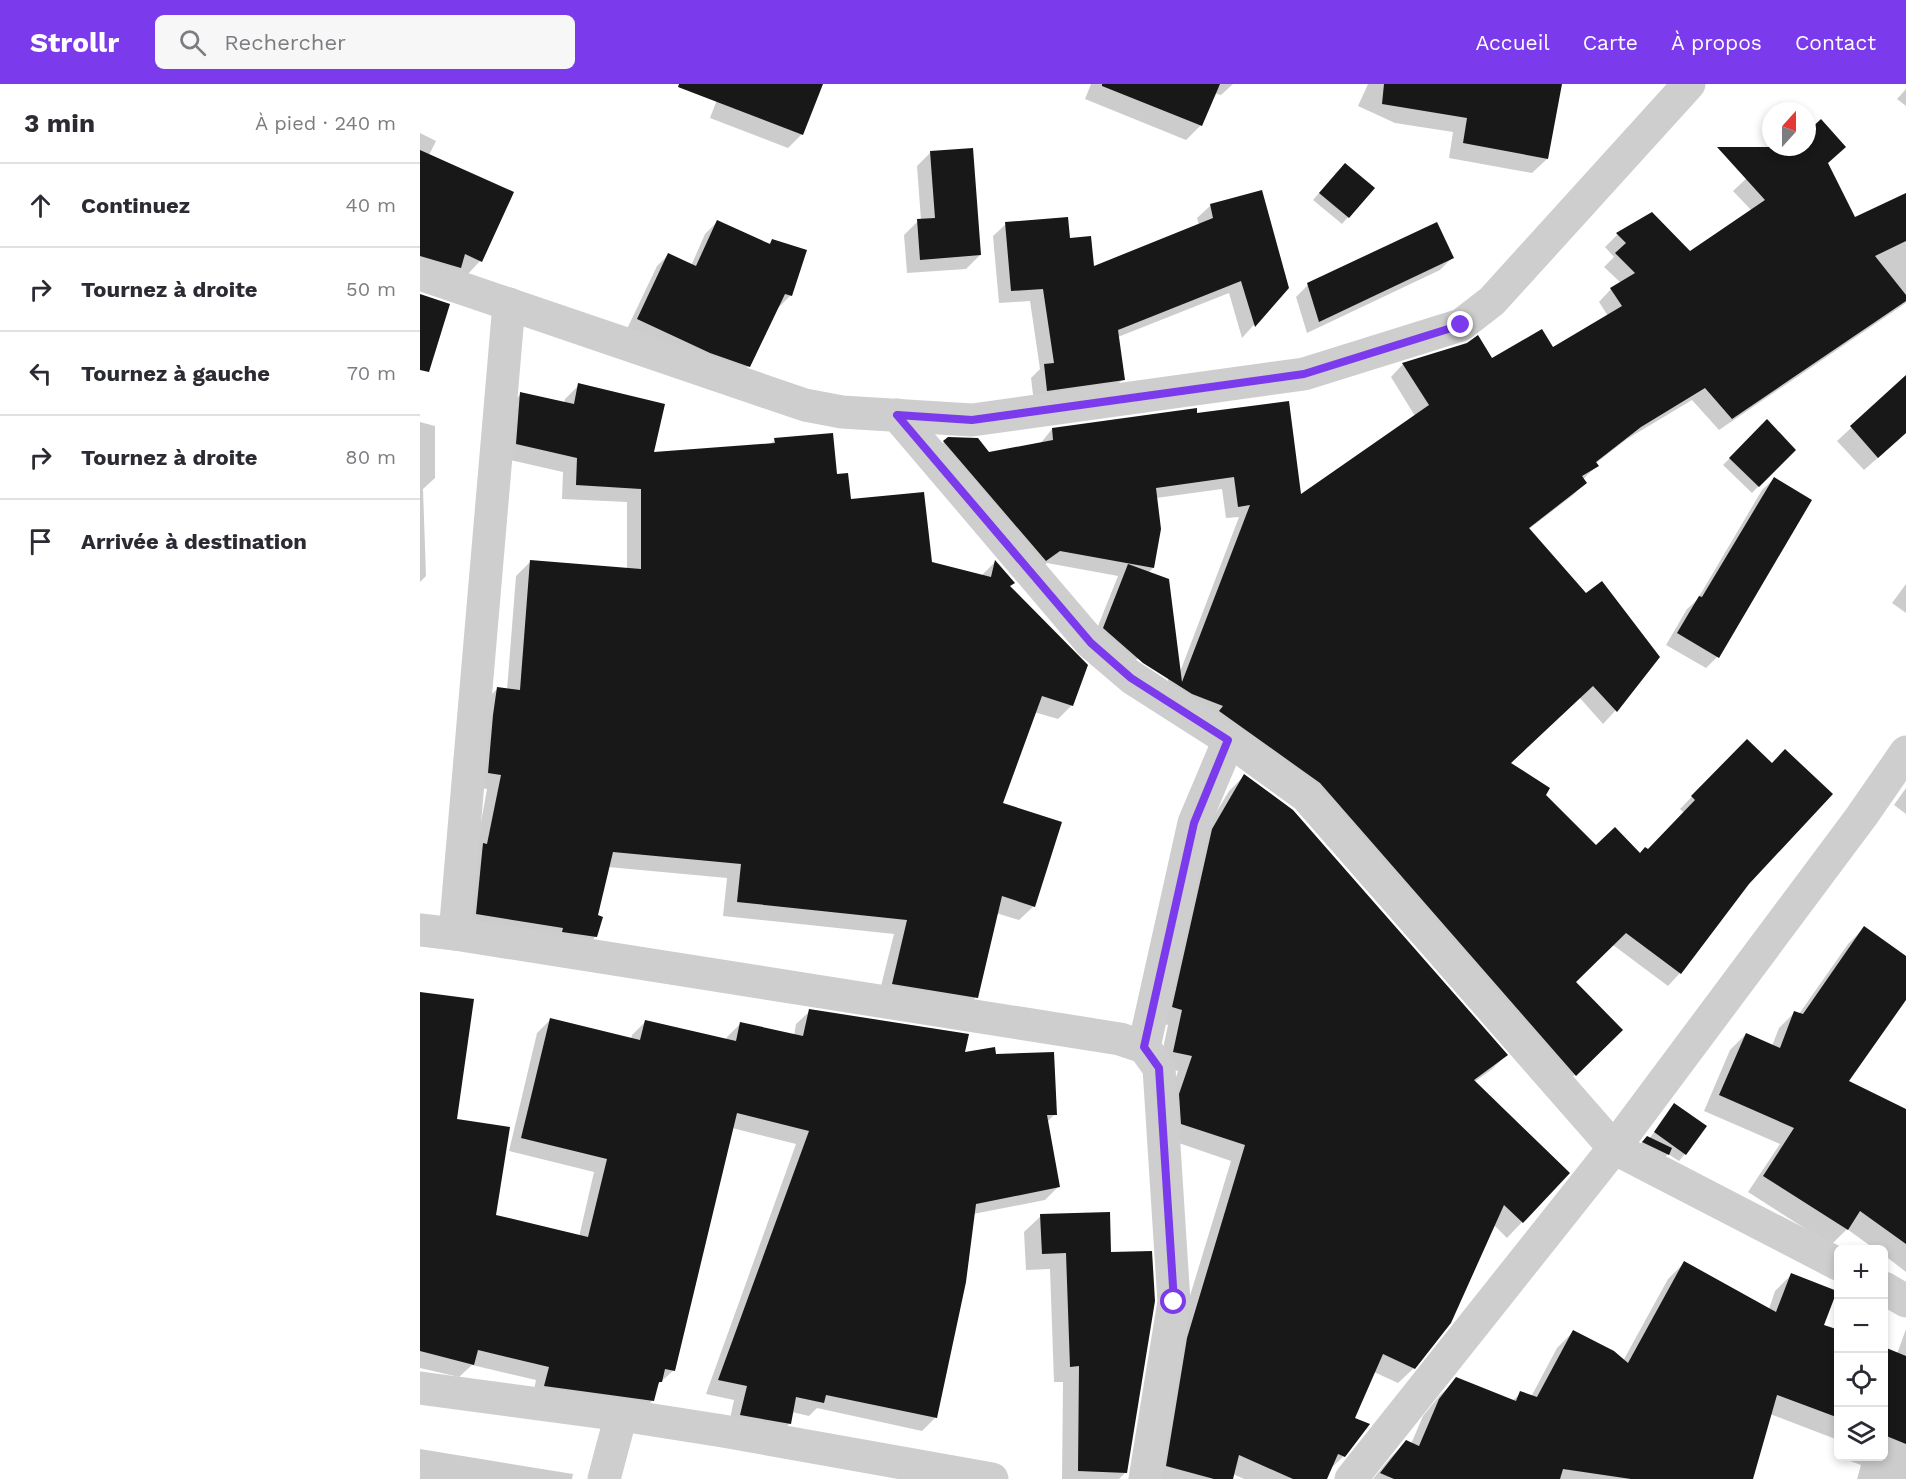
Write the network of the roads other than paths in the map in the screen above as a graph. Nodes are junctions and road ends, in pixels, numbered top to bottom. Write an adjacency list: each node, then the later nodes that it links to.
1 (1689, 84): 4 (street)
2 (420, 274): 3 (street)
3 (509, 304): 4 (street); 8 (street)
4 (897, 415): 5 (street)
5 (1228, 740): 9 (street); 10 (street)
6 (1906, 752): 10 (street)
7 (420, 930): 8 (street)
8 (455, 934): 9 (street)
9 (1144, 1047): 18 (street)
10 (1614, 1148): 11 (street); 19 (street)
11 (1834, 1261)
12 (1888, 1290): 13 (street)
13 (1906, 1301)
14 (420, 1388): 15 (street)
15 (621, 1415): 16 (street); 17 (street)
16 (604, 1479)
17 (992, 1479)
18 (1145, 1479)
19 (1351, 1479)

